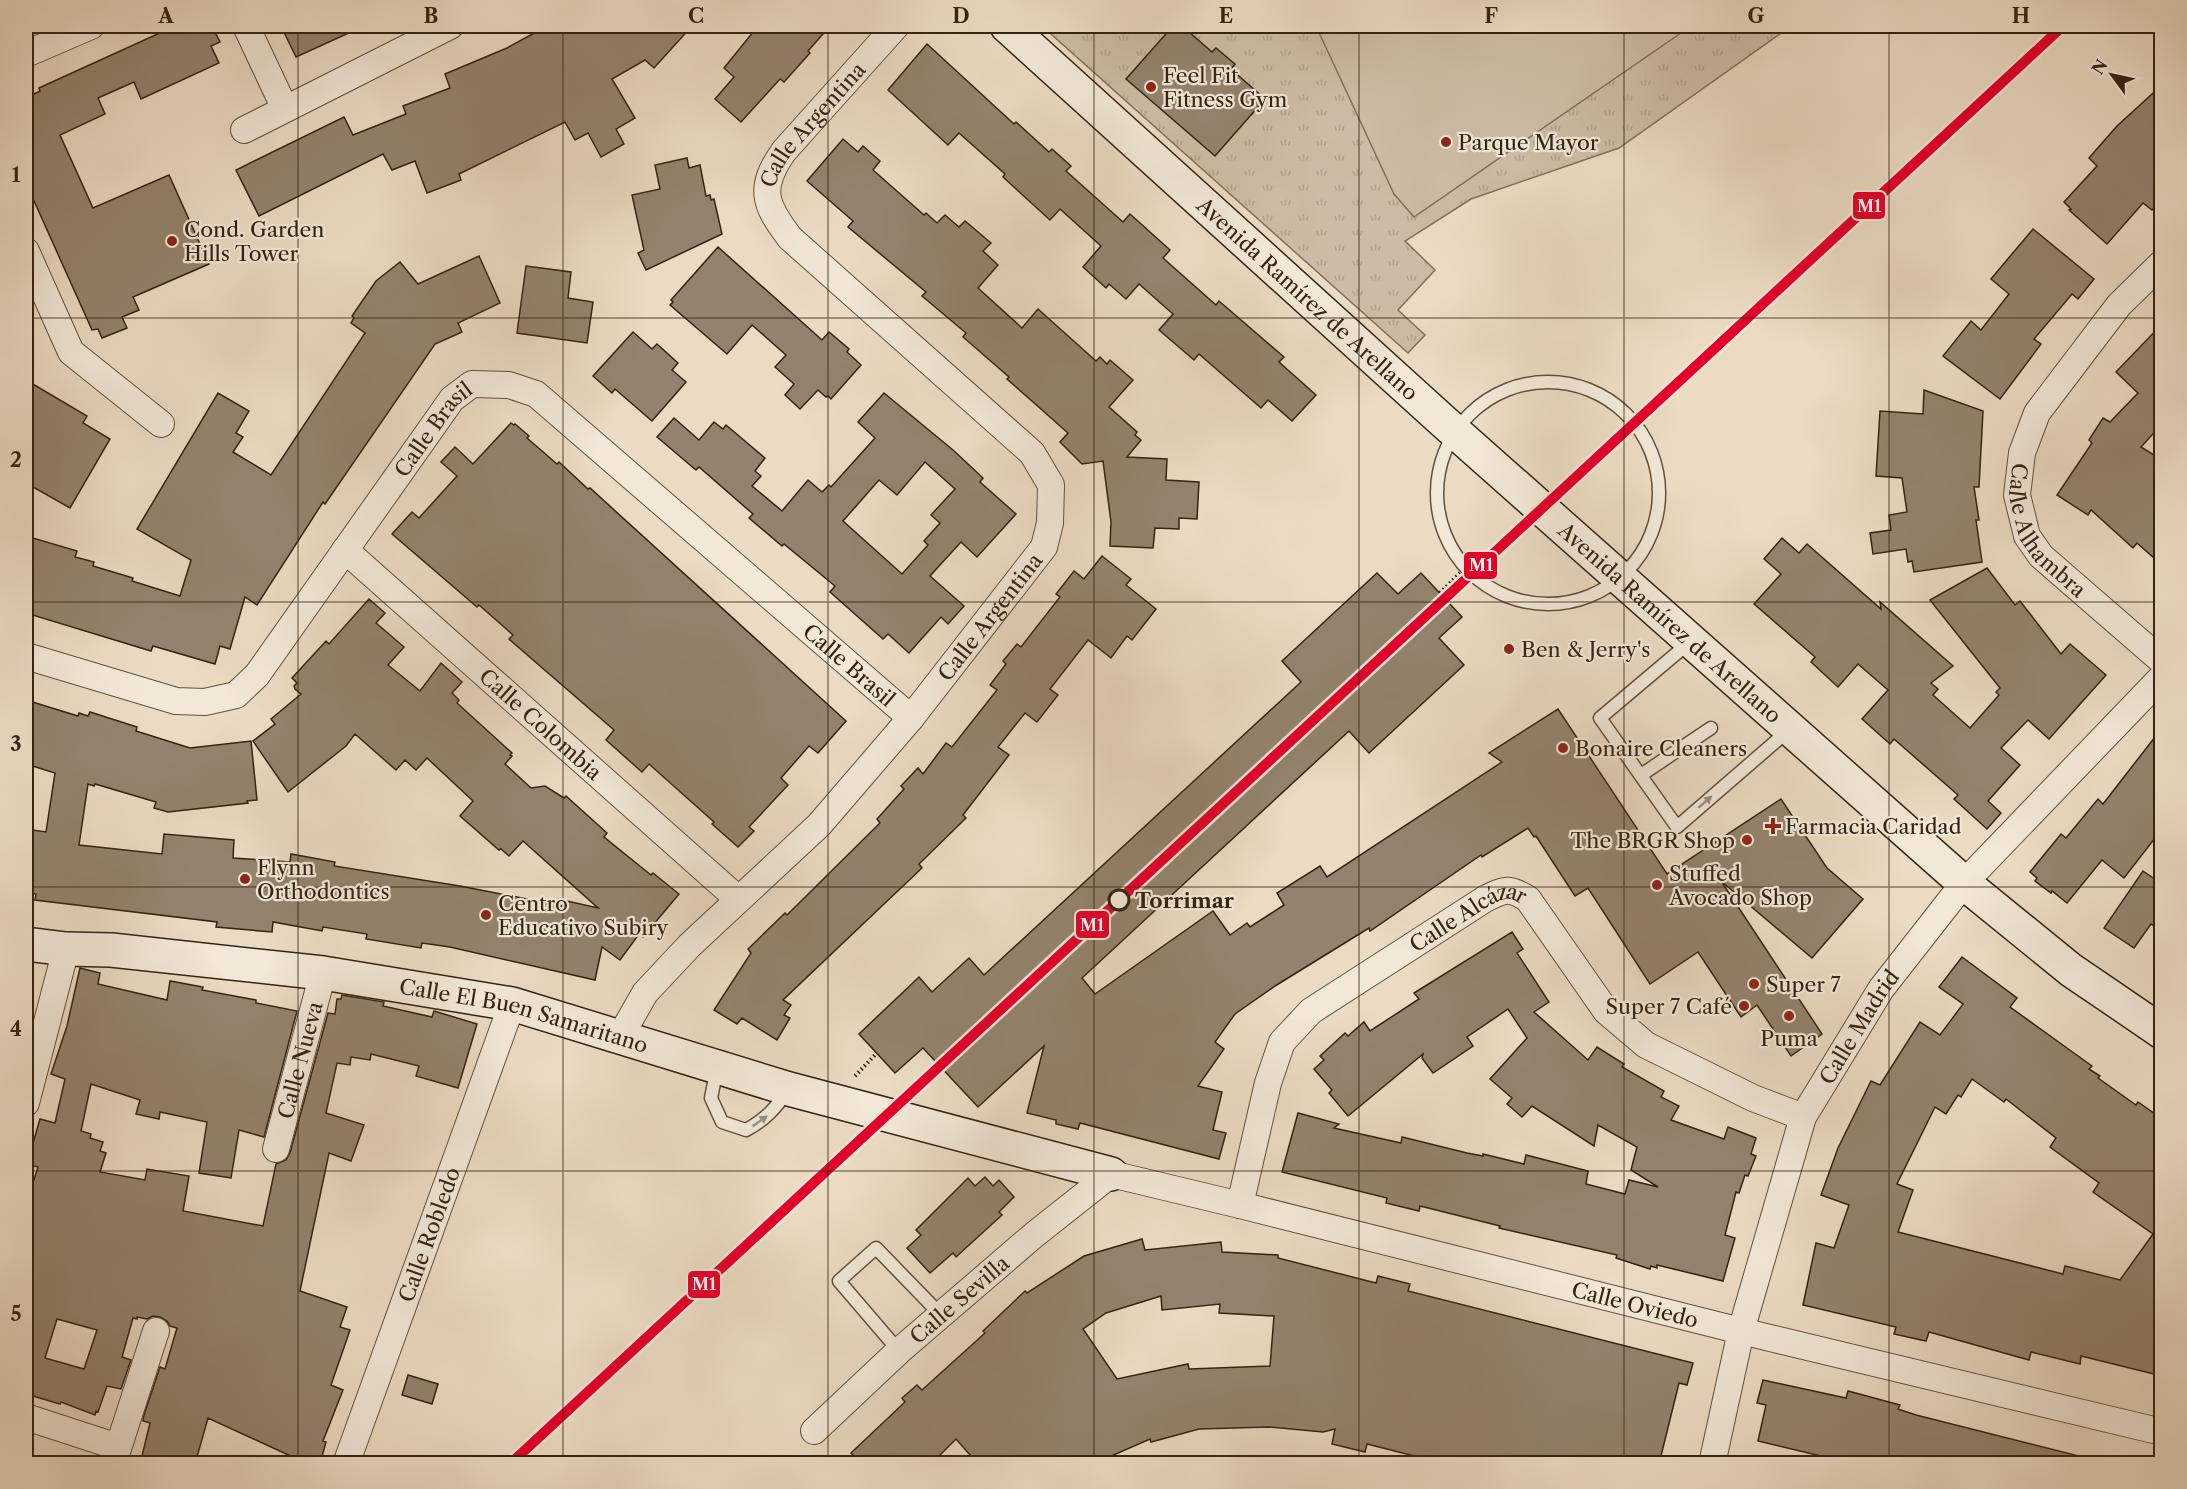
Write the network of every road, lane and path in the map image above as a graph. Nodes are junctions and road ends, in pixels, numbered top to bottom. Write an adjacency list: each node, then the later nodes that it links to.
1 (91, 26): 6 (street)
2 (246, 26): 7 (street)
3 (450, 26): 7 (street)
4 (896, 26): 21 (street, Calle Argentina)
5 (1007, 26): 12 (street, Avenida Ramírez de Arellano)
6 (26, 54)
7 (285, 108): 8 (street)
8 (244, 130)
9 (26, 251): 11 (street)
10 (2162, 264): 19 (street, Calle Alhambra)
11 (161, 424)
12 (1455, 432): 14 (lane); 15 (street, Avenida Ramírez de Arellano); 15 (lane)
13 (345, 550): 18 (street, Calle Brasil); 21 (street, Calle Brasil); 26 (street, Calle Colombia)
14 (1465, 568): 15 (lane); 16 (path)
15 (1619, 579): 17 (street, Avenida Ramírez de Arellano)
16 (1440, 593)
17 (1691, 642): 23 (street, Avenida Ramírez de Arellano); 24 (lane)
18 (26, 656)
19 (2162, 661)
20 (2162, 677): 25 (street, Calle Madrid)
21 (911, 718): 26 (street, Calle Argentina)
22 (1711, 728): 24 (lane)
23 (1790, 729): 24 (lane, one-way to 23); 25 (street, Avenida Ramírez de Arellano)
24 (1641, 775)
25 (1964, 883): 31 (street, Avenida Ramírez de Arellano); 36 (street, Calle Madrid)
26 (738, 899): 32 (street, Calle Argentina)
27 (26, 944): 28 (street, Calle El Buen Samaritano)
28 (66, 949): 29 (street, Calle El Buen Samaritano); 35 (street)
29 (323, 973): 30 (street, Calle El Buen Samaritano); 37 (street, Calle Nueva)
30 (512, 1004): 32 (street, Calle El Buen Samaritano); 48 (street, Calle Robledo)
31 (2162, 1032)
32 (620, 1037): 33 (street, Calle El Buen Samaritano)
33 (717, 1067): 34 (street, Calle El Buen Samaritano); 34 (lane, one-way to 34)
34 (789, 1089): 38 (street, Calle El Buen Samaritano)
35 (26, 1103)
36 (1803, 1117): 39 (street, Calle Alcázar); 42 (street, Calle Madrid)
37 (276, 1149)
38 (1111, 1174): 39 (street, Calle Oviedo); 40 (street, Calle Sevilla)
39 (1240, 1205): 42 (street, Calle Oviedo)
40 (941, 1315): 43 (street, Calle Sevilla); 43 (lane)
41 (156, 1331): 47 (street)
42 (1741, 1331): 46 (street, Calle Oviedo); 49 (street, Calle Madrid)
43 (899, 1351): 45 (street, Calle Sevilla)
44 (26, 1417): 47 (street)
45 (814, 1431)
46 (2162, 1432)
47 (115, 1455)
48 (346, 1464)
49 (1712, 1464)

